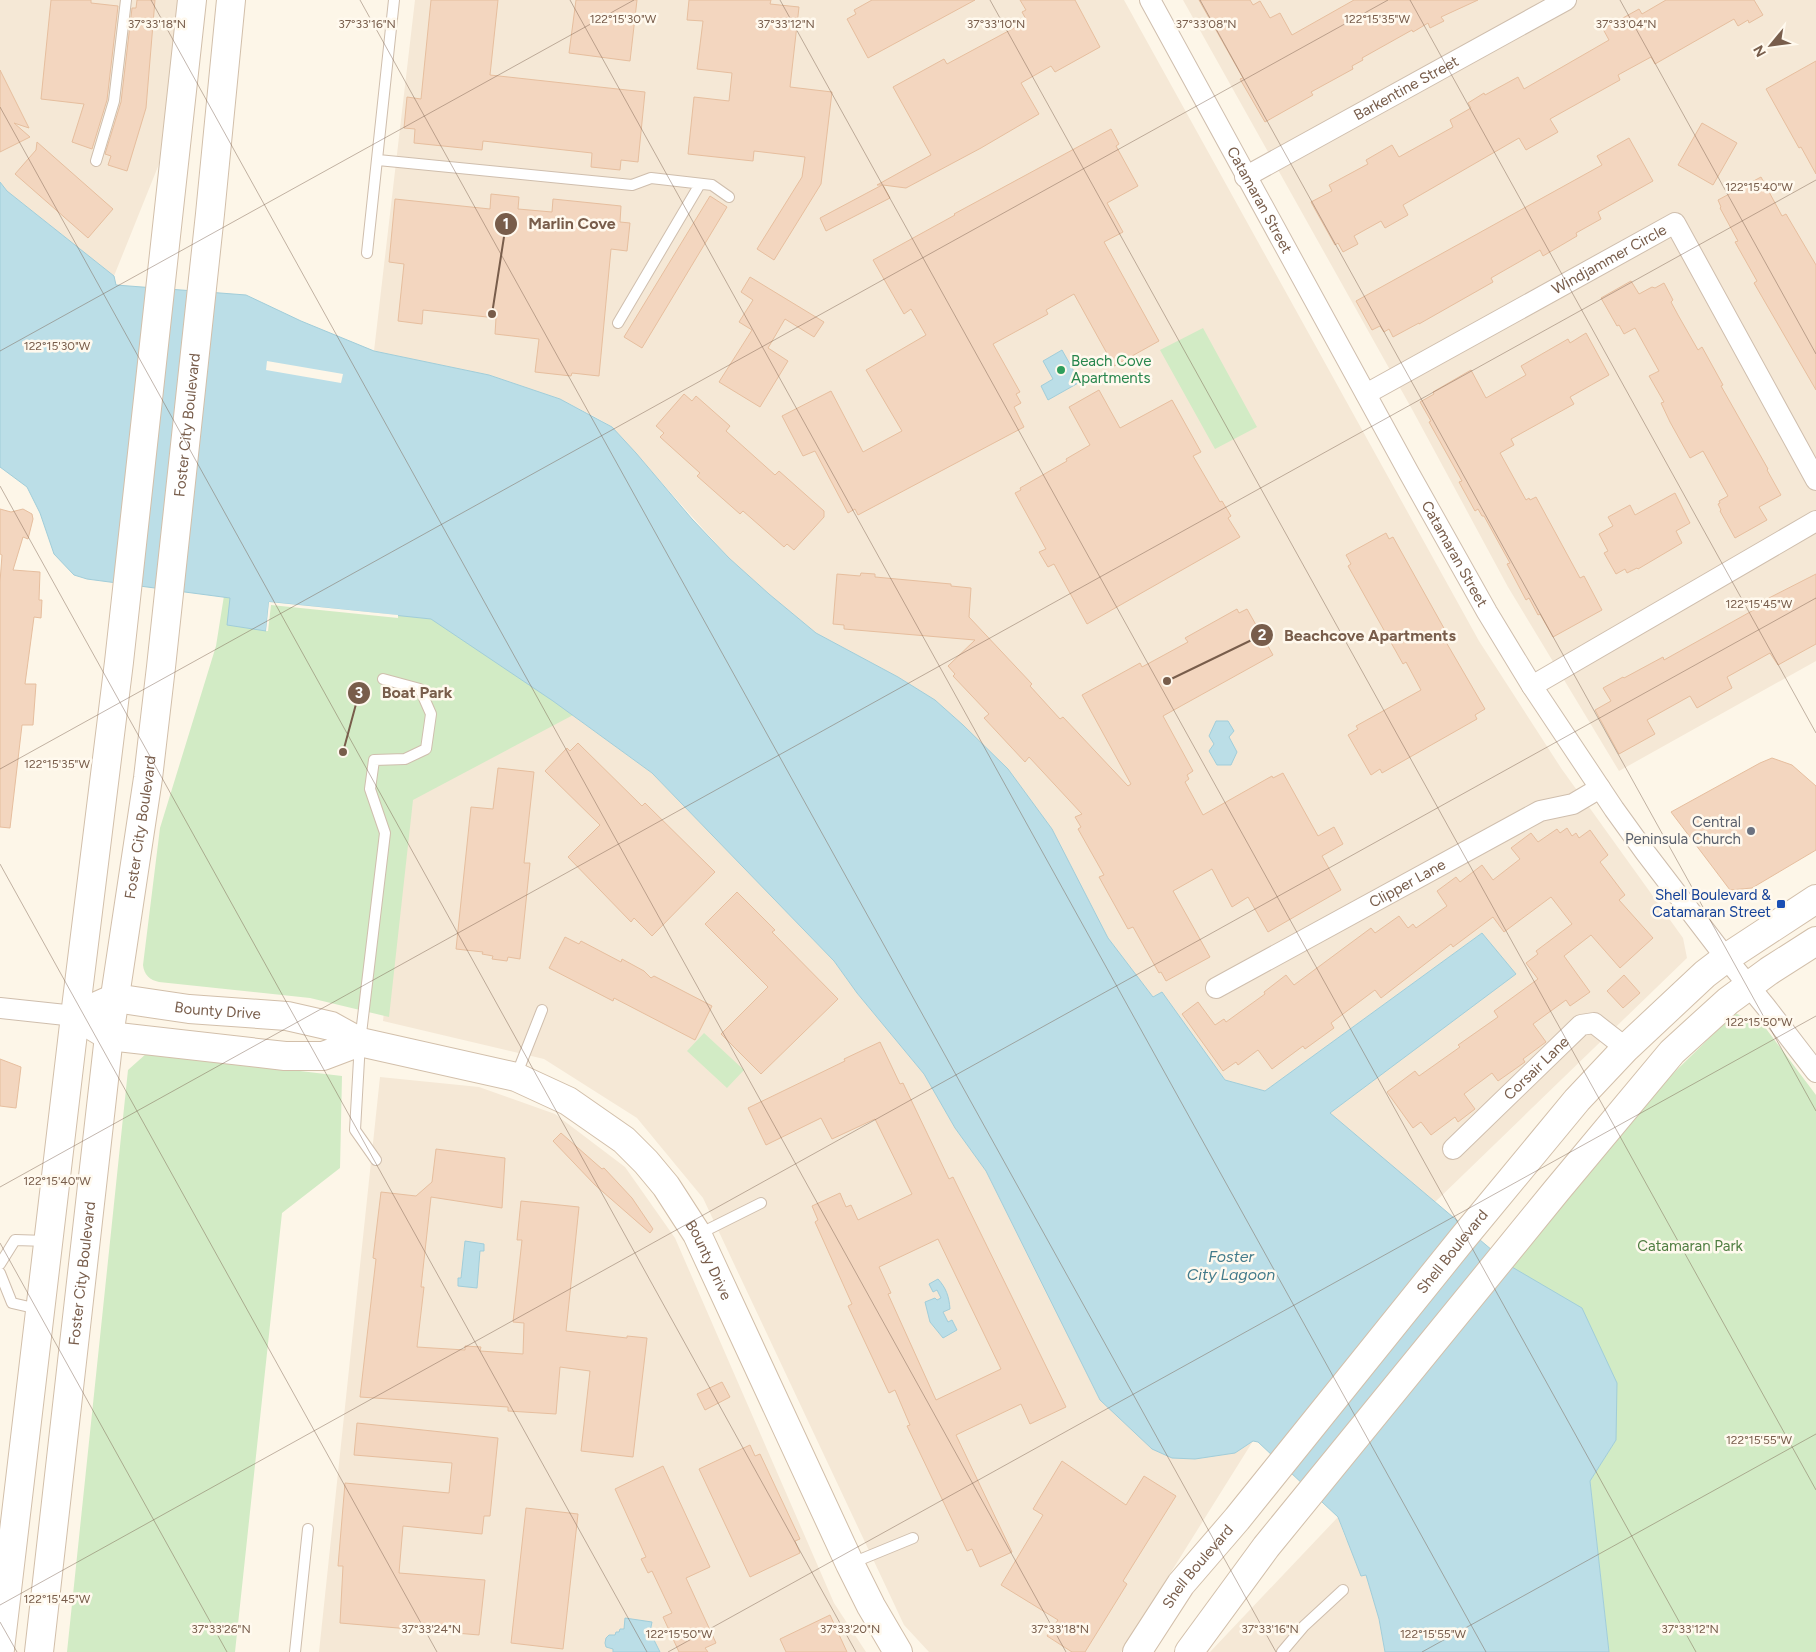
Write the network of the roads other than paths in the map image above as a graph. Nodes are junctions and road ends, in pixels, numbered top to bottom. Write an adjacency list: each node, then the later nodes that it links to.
1 (126, 0): 8 (lane)
2 (192, 0): 28 (main road)
3 (231, 0): 25 (main road, Foster City Boulevard)
4 (394, 0): 7 (lane)
5 (1150, 0): 9 (street, Catamaran Street)
6 (1566, 0): 9 (street, Barkentine Street)
7 (378, 160): 10 (lane); 12 (lane)
8 (96, 161)
9 (1245, 176): 14 (street, Catamaran Street)
10 (700, 184): 11 (lane); 13 (lane)
11 (729, 196)
12 (367, 253)
13 (618, 323)
14 (1366, 394): 15 (street, Windjammer Circle); 18 (street, Catamaran Street)
15 (1816, 480)
16 (1816, 522): 18 (street)
17 (382, 680): 30 (lane)
18 (1532, 686): 19 (street, Catamaran Street)
19 (1600, 788): 22 (street, Catamaran Street); 24 (street, Clipper Lane)
20 (1816, 899): 22 (main road, Shell Boulevard)
21 (1816, 941): 23 (main road)
22 (1726, 958): 23 (street, Catamaran Street); 31 (main road, Shell Boulevard)
23 (1748, 987): 32 (street, Catamaran Street); 51 (main road)
24 (1216, 988)
25 (115, 998): 28 (main road); 29 (main road, Foster City Boulevard); 30 (main road, Bounty Drive)
26 (0, 1008): 28 (street)
27 (542, 1010): 33 (lane)
28 (75, 1016): 29 (main road); 38 (main road)
29 (109, 1036): 30 (main road); 47 (main road, Foster City Boulevard)
30 (360, 1042): 33 (main road, Bounty Drive); 35 (lane)
31 (1626, 1048): 34 (street, Corsair Lane); 50 (main road, Shell Boulevard)
32 (1816, 1072)
33 (516, 1077): 37 (main road, Bounty Drive)
34 (1453, 1149)
35 (376, 1160)
36 (760, 1203): 37 (lane)
37 (697, 1234): 44 (main road, Bounty Drive)
38 (48, 1242): 39 (lane); 41 (main road)
39 (0, 1264)
40 (0, 1273): 41 (lane)
41 (40, 1309): 46 (main road)
42 (308, 1529): 48 (lane)
43 (913, 1538): 44 (lane)
44 (850, 1564): 49 (main road, Bounty Drive)
45 (1343, 1590): 52 (lane)
46 (0, 1649)
47 (39, 1652)
48 (295, 1652)
49 (898, 1652)
50 (1137, 1652)
51 (1188, 1652)
52 (1282, 1652)

